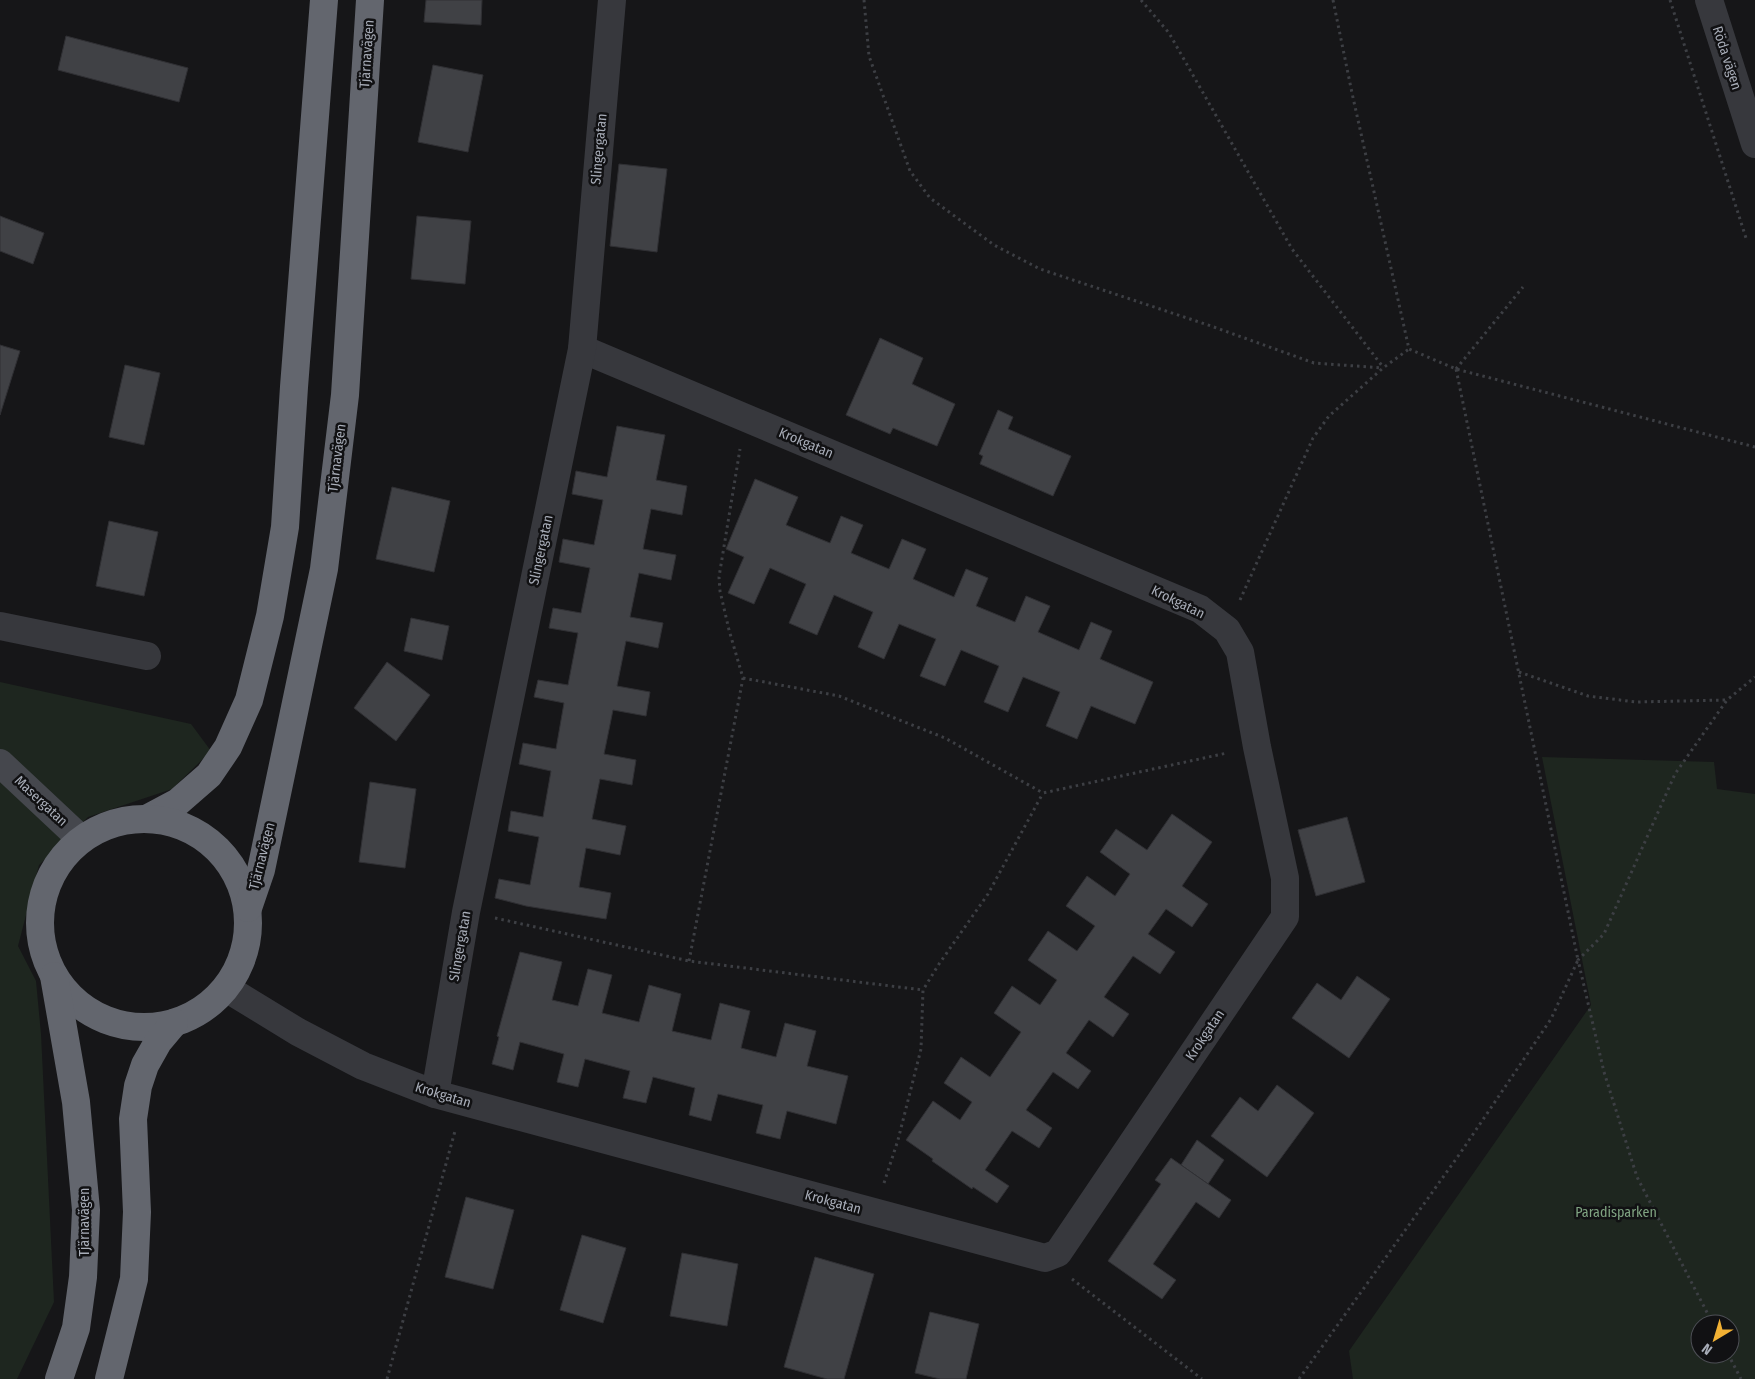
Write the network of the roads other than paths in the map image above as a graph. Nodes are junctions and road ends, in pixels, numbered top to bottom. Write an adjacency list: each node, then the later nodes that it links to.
1 (324, 0): 10 (highway, Tjärnavägen)
2 (370, 0): 12 (highway, Tjärnavägen)
3 (612, 0): 6 (street, Slingergatan)
4 (1709, 0): 5 (street, Röda vägen)
5 (1755, 144)
6 (582, 349): 16 (street, Slingergatan); 16 (street, Krokgatan)
7 (0, 626): 8 (street)
8 (147, 656)
9 (0, 763): 11 (street, Masergatan)
10 (148, 818): 11 (highway, Tjärnavägen); 12 (highway, Tjärnavägen)
11 (82, 839): 13 (highway, Tjärnavägen)
12 (248, 908): 14 (highway, Tjärnavägen)
13 (54, 974): 15 (highway, Tjärnavägen); 17 (highway, Tjärnavägen)
14 (226, 988): 15 (highway, Tjärnavägen); 16 (street, Krokgatan)
15 (174, 1022): 18 (highway, Tjärnavägen)
16 (435, 1094)
17 (59, 1379)
18 (109, 1379)

